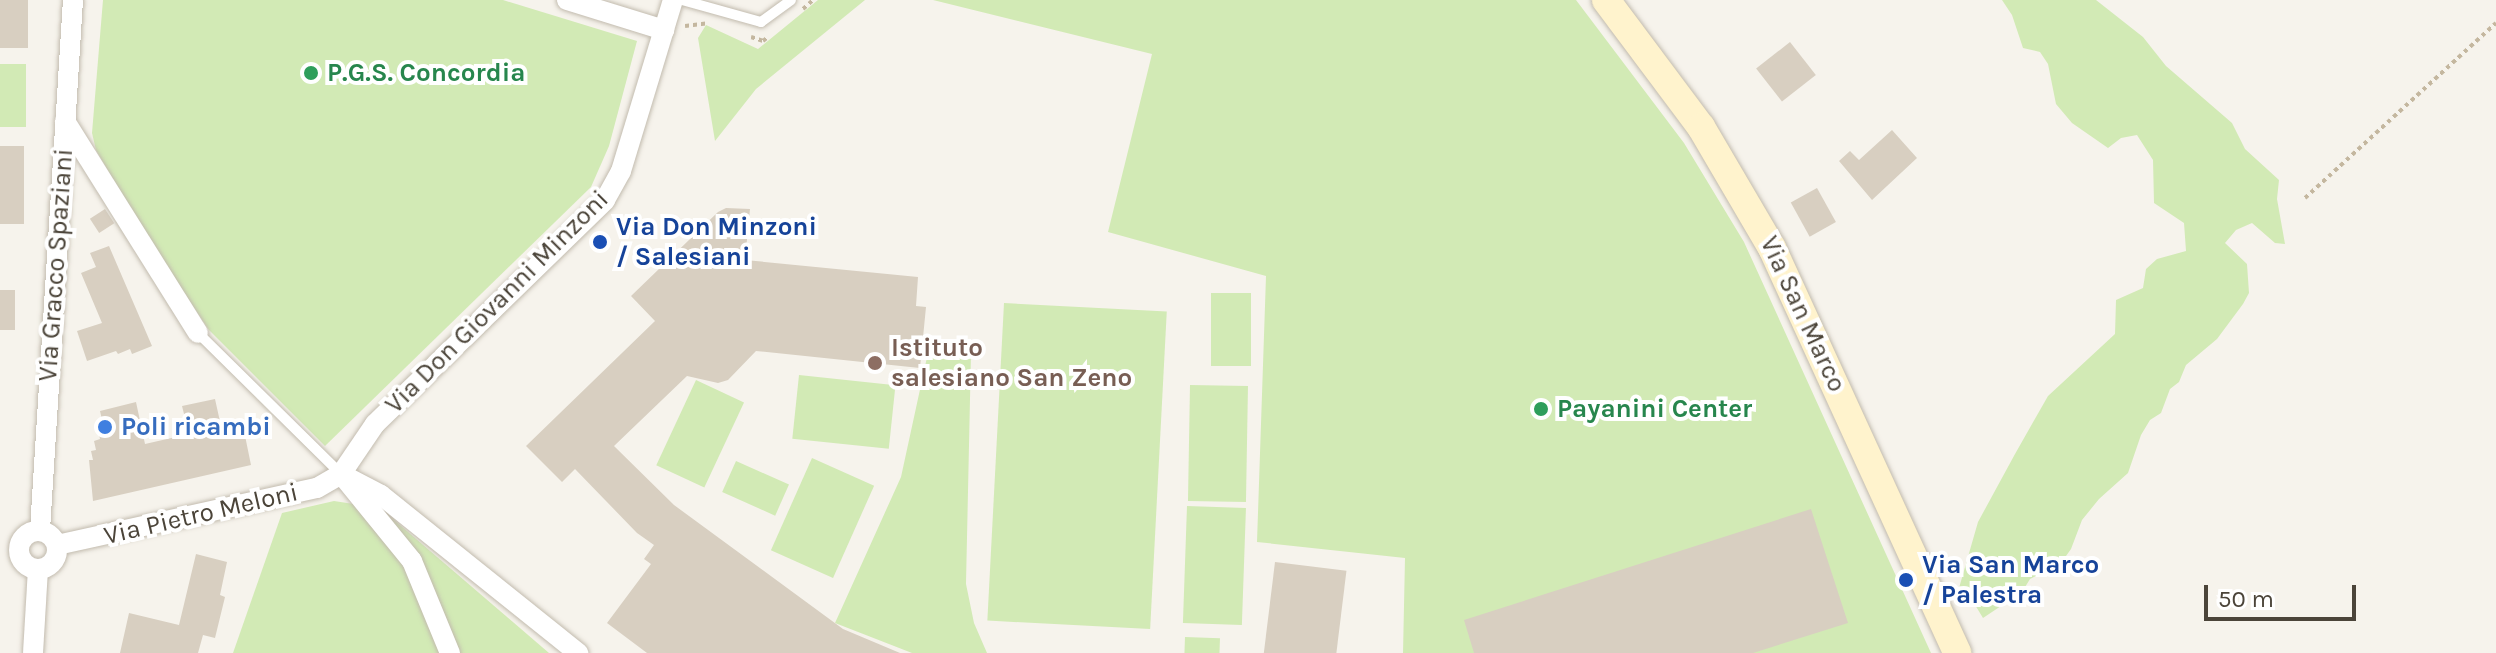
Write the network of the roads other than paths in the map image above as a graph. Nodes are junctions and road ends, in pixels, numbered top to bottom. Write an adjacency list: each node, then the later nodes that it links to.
1 (73, 0): 8 (street, Via Gracco Spaziani)
2 (567, 0): 7 (street)
3 (673, 0): 7 (street, Via Don Giovanni Minzoni)
4 (682, 0): 5 (lane)
5 (791, 0)
6 (1606, 0): 18 (main road, Via San Marco)
7 (664, 30): 10 (street, Via Don Giovanni Minzoni)
8 (65, 121): 9 (street); 11 (street, Via Gracco Spaziani)
9 (198, 333): 10 (lane)
10 (341, 474): 12 (street, Via Pietro Meloni); 16 (street); 17 (street)
11 (40, 530): 12 (street); 13 (street)
12 (57, 545): 14 (street)
13 (9, 555): 14 (street)
14 (38, 569): 15 (street)
15 (33, 653)
16 (450, 653)
17 (578, 653)
18 (1957, 653)

